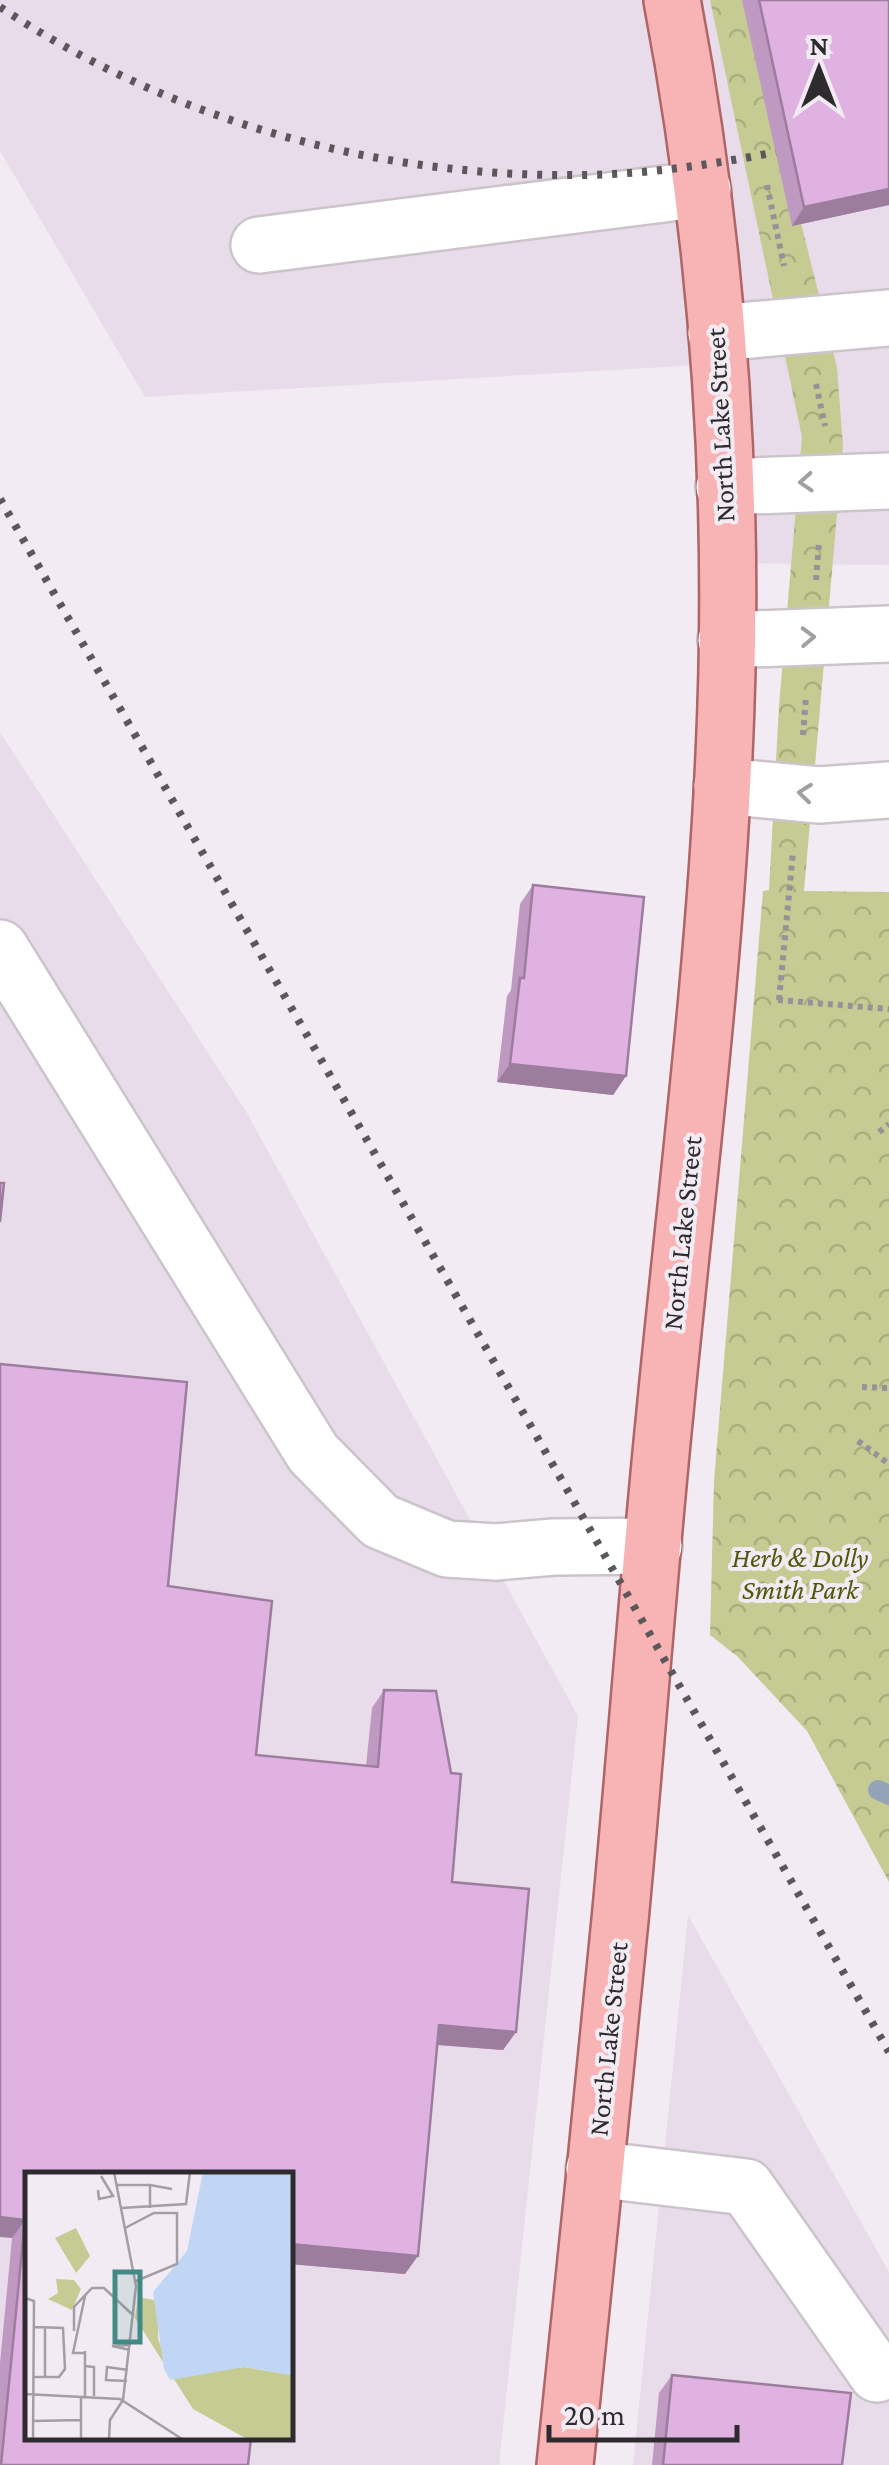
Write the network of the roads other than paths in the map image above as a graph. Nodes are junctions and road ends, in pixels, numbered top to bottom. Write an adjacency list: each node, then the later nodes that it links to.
1 (672, 0): 2 (main road, North Lake Street)
2 (703, 189): 3 (lane); 5 (main road, North Lake Street)
3 (259, 246)
4 (889, 318): 5 (lane)
5 (716, 333): 7 (main road, North Lake Street)
6 (889, 480): 7 (lane, one-way to 7)
7 (724, 487): 9 (main road, North Lake Street)
8 (889, 634): 9 (lane, one-way to 8)
9 (726, 640): 10 (main road, North Lake Street)
10 (722, 786): 11 (lane, one-way to 10); 13 (main road, North Lake Street)
11 (889, 790)
12 (0, 948): 13 (lane)
13 (654, 1546): 14 (main road, North Lake Street)
14 (594, 2169): 15 (lane); 16 (main road, North Lake Street)
15 (876, 2374)
16 (565, 2465)

